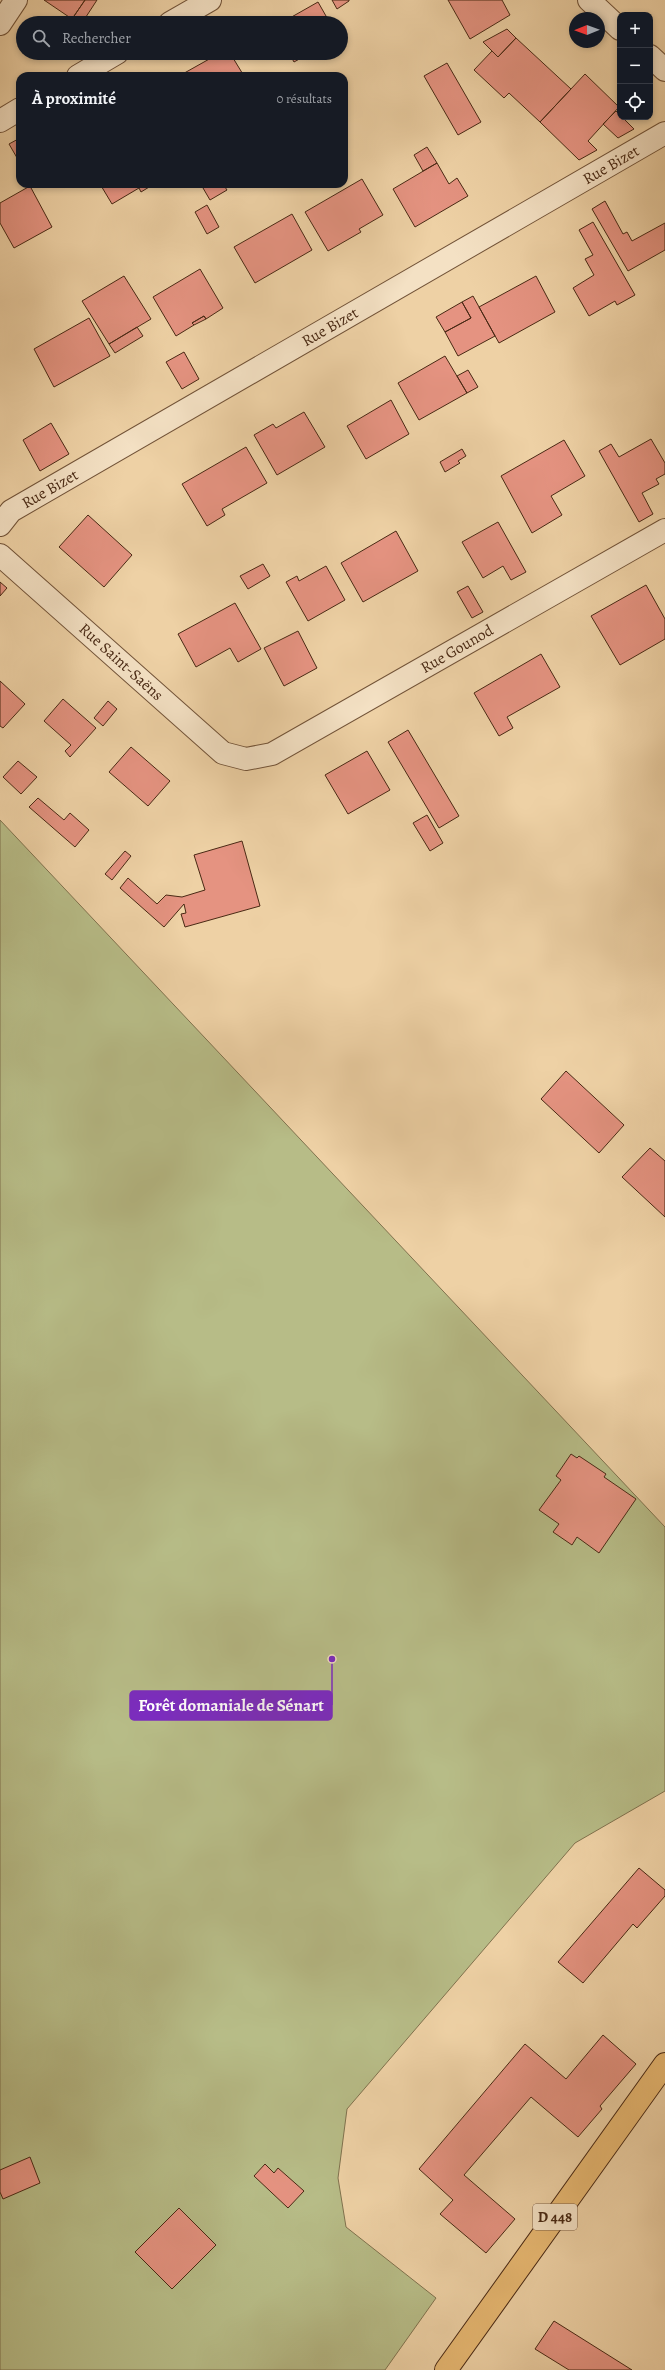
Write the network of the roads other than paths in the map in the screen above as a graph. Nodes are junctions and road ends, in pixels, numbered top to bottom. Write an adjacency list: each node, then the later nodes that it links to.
1 (16, 0): 5 (street)
2 (210, 0): 4 (street)
3 (588, 0): 6 (street)
4 (182, 16)
5 (0, 24)
6 (617, 26)
7 (653, 59): 9 (street)
8 (106, 60): 10 (street)
9 (665, 70)
10 (85, 72)
11 (16, 111): 12 (street)
12 (0, 121)
13 (665, 133): 14 (street, Rue Bizet)
14 (0, 525)
15 (665, 530): 17 (street, Rue Gounod)
16 (0, 555): 17 (street, Rue Saint-Saëns)
17 (246, 759)
18 (665, 2064): 19 (main road, D 448)
19 (446, 2370)

